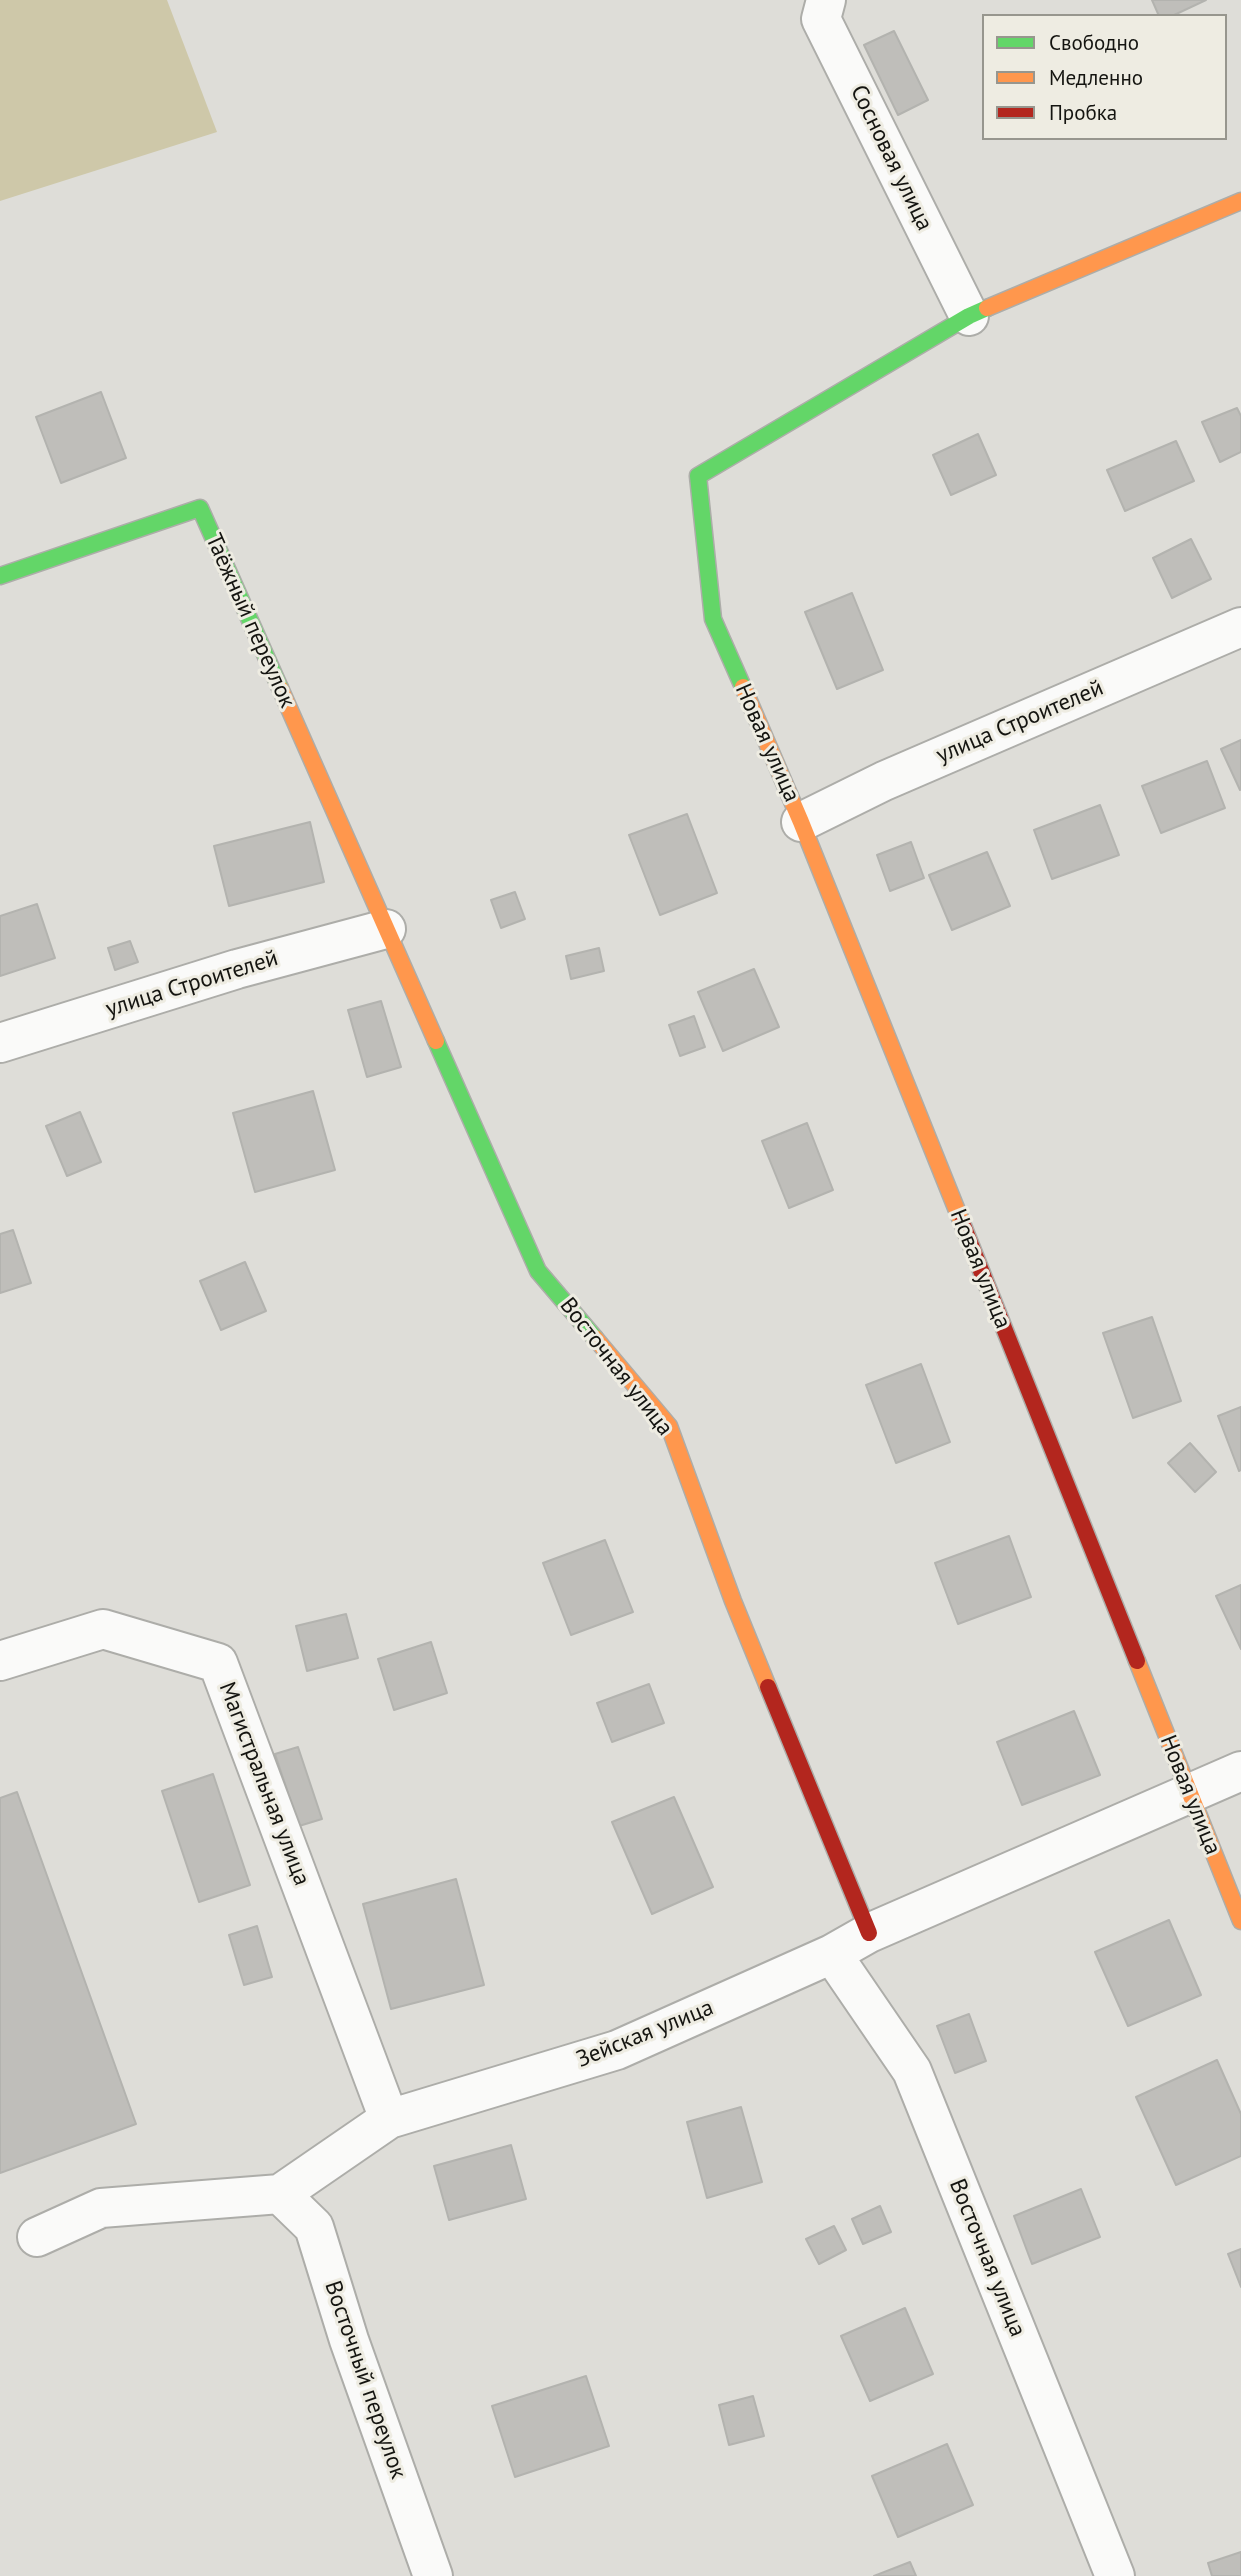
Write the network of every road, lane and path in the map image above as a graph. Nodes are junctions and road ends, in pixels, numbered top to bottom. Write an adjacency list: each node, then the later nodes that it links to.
1 (826, 0): 3 (street, Сосновая улица)
2 (1241, 201): 3 (street)
3 (969, 316): 6 (street, Новая улица)
4 (0, 576): 7 (street, Таёжный переулок)
5 (1241, 627): 6 (street, улица Строителей)
6 (802, 822): 11 (street, Новая улица)
7 (386, 929): 8 (street, улица Строителей); 13 (street, Восточная улица)
8 (0, 1043)
9 (0, 1661): 15 (street, Магистральная улица)
10 (1241, 1771): 11 (street, Зейская улица)
11 (1189, 1792): 12 (street, Новая улица); 13 (street, Зейская улица)
12 (1241, 1921)
13 (869, 1933): 14 (street, Зейская улица)
14 (832, 1954): 15 (street, Зейская улица); 19 (street, Восточная улица)
15 (389, 2119): 16 (street, Зейская улица)
16 (280, 2194): 17 (street); 18 (street, Восточный переулок)
17 (37, 2237)
18 (433, 2576)
19 (1115, 2576)

